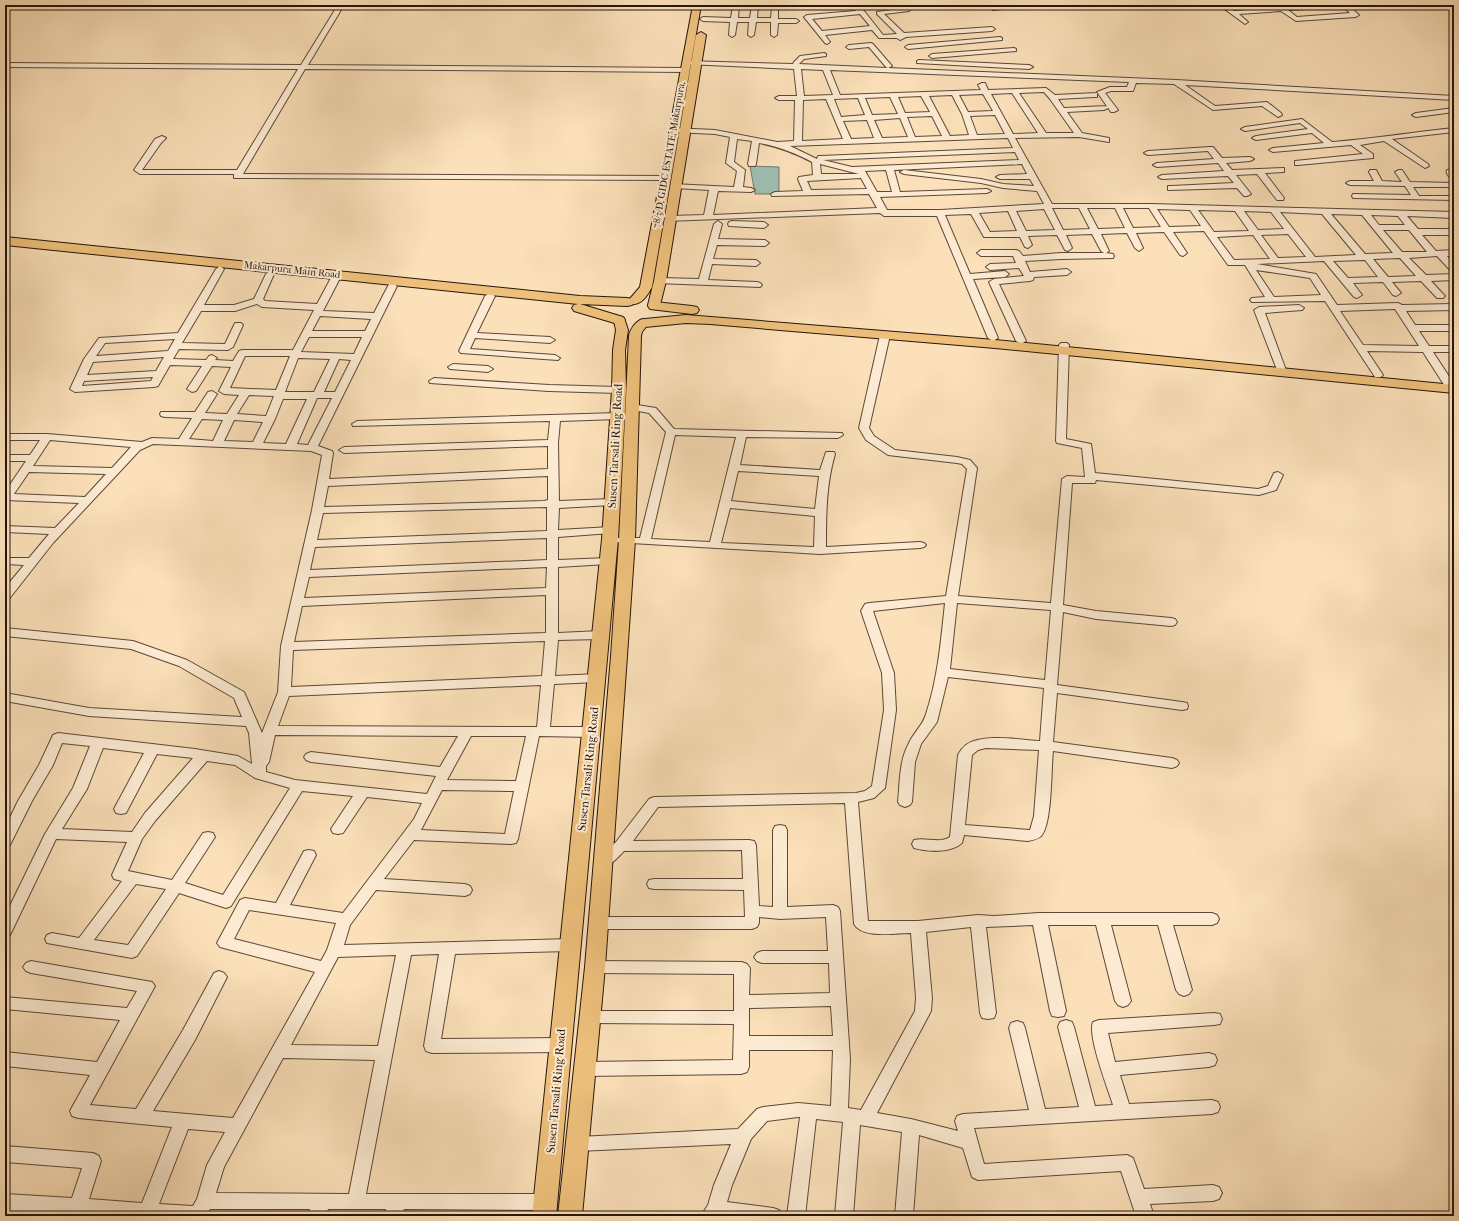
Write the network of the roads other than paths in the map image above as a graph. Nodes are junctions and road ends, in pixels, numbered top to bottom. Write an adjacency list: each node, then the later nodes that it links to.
1 (341, 5): 50 (street)
2 (697, 5): 47 (main road, 78/3/D, GIDC ESTATE, Makarpura,)
3 (706, 5): 27 (main road, 78/3/D, GIDC ESTATE, Makarpura,)
4 (736, 5): 28 (street)
5 (755, 5): 29 (street)
6 (850, 5): 23 (street)
7 (1045, 5): 8 (street)
8 (1051, 5)
9 (1238, 5): 15 (street)
10 (1344, 5): 19 (street)
11 (1363, 5): 17 (street)
12 (1402, 5): 17 (street)
13 (1444, 5): 18 (street)
14 (781, 6): 30 (street)
15 (1223, 6): 25 (street)
16 (1322, 6): 19 (street)
17 (1384, 6)
18 (1454, 6)
19 (1280, 7): 25 (street)
20 (831, 8): 24 (street)
21 (993, 8): 22 (street)
22 (1012, 8)
23 (871, 9): 26 (street); 33 (street); 40 (street)
24 (802, 11)
25 (1233, 13): 32 (street)
26 (827, 15): 35 (street); 36 (street)
27 (703, 19): 28 (street); 46 (main road, 78/3/D, GIDC ESTATE, Makarpura,)
28 (734, 19): 29 (street); 37 (street)
29 (753, 20): 30 (street); 38 (street)
30 (775, 20): 31 (street); 39 (street)
31 (796, 21)
32 (1245, 22)
33 (874, 28): 35 (street); 40 (street)
34 (992, 29): 40 (street)
35 (841, 31): 36 (street); 52 (street)
36 (820, 33): 42 (street)
37 (732, 35)
38 (751, 35)
39 (774, 35)
40 (903, 36): 41 (street)
41 (1000, 39)
42 (827, 42)
43 (818, 47): 45 (street)
44 (1014, 50): 53 (street)
45 (824, 55): 49 (street); 51 (street)
46 (698, 60): 47 (street); 49 (street); 87 (main road, 78/3/D, GIDC ESTATE, Makarpura,)
47 (686, 63): 50 (street); 86 (main road, 78/3/D, GIDC ESTATE, Makarpura,)
48 (5, 65): 50 (street)
49 (796, 65): 51 (street); 69 (street)
50 (303, 66): 124 (street)
51 (826, 66): 52 (street); 53 (street); 65 (street)
52 (888, 66): 53 (street)
53 (922, 67): 54 (street); 55 (street); 67 (street)
54 (1030, 67)
55 (977, 74): 56 (street); 59 (street)
56 (1134, 80): 57 (street); 73 (street)
57 (1176, 82): 67 (street); 79 (street)
58 (1014, 91): 59 (street); 66 (street); 93 (street)
59 (985, 92): 60 (street); 76 (street)
60 (954, 93): 61 (street); 78 (street)
61 (924, 94): 62 (street); 77 (street)
62 (893, 95): 64 (street); 81 (street)
63 (1094, 95): 66 (street)
64 (861, 96): 65 (street); 82 (street)
65 (833, 97): 69 (street); 84 (street)
66 (1053, 97): 72 (street)
67 (1452, 97): 70 (street)
68 (779, 98): 69 (street)
69 (800, 98): 106 (street)
70 (1454, 103)
71 (1104, 108): 72 (street)
72 (1061, 110): 90 (street)
73 (1114, 110)
74 (1454, 110): 75 (street)
75 (1437, 112): 80 (street); 83 (street)
76 (996, 113): 78 (street); 92 (street)
77 (935, 114): 81 (street); 96 (street)
78 (966, 114): 94 (street)
79 (1278, 115)
80 (1416, 115)
81 (902, 116): 82 (street); 100 (street)
82 (869, 118): 84 (street); 102 (street)
83 (1445, 118)
84 (838, 119): 103 (street)
85 (1245, 129): 89 (street)
86 (674, 130): 87 (street); 133 (main road, 78/3/D, GIDC ESTATE, Makarpura,)
87 (686, 130): 91 (street); 141 (main road, 78/3/D, GIDC ESTATE, Makarpura,)
88 (1454, 130): 98 (street)
89 (1314, 131): 97 (street); 107 (street)
90 (1079, 135): 93 (street); 101 (street)
91 (734, 136): 99 (street); 144 (street)
92 (1009, 136): 93 (street); 94 (street); 108 (street)
93 (1044, 136)
94 (974, 137): 96 (street)
95 (162, 138): 124 (street)
96 (947, 138): 100 (street)
97 (1256, 138)
98 (1385, 138): 104 (street); 139 (street)
99 (756, 140): 105 (street); 116 (street)
100 (911, 140): 102 (street); 110 (street)
101 (1106, 140)
102 (879, 141): 103 (street)
103 (848, 142): 106 (street)
104 (1353, 143): 107 (street); 115 (street)
105 (777, 144): 106 (street); 111 (street)
106 (798, 144)
107 (1331, 144): 109 (street)
108 (1018, 150): 110 (street); 114 (street)
109 (1273, 150)
110 (916, 154): 111 (street); 118 (street)
111 (813, 159): 120 (street); 130 (street)
112 (1250, 159): 113 (street)
113 (1220, 161): 117 (street); 117 (street); 127 (street)
114 (1024, 162): 118 (street); 129 (street)
115 (1298, 163)
116 (752, 164)
117 (1157, 165): 132 (street)
118 (921, 166): 119 (street)
119 (876, 168): 120 (street); 121 (street)
120 (850, 169): 128 (street)
121 (890, 170): 134 (street); 150 (street)
122 (1281, 170): 123 (street)
123 (1259, 171): 127 (street); 153 (street)
124 (240, 172): 133 (street)
125 (1373, 172): 136 (street)
126 (1399, 172): 137 (street)
127 (1230, 173): 132 (street); 138 (street)
128 (864, 176): 130 (street); 148 (street)
129 (1032, 176): 131 (street); 143 (street)
130 (817, 177): 147 (street)
131 (1000, 177)
132 (1162, 177): 156 (street)
133 (665, 178): 230 (main road, 78/3/D, GIDC ESTATE, Makarpura,)
134 (917, 183): 143 (street); 146 (street); 150 (street)
135 (1350, 183): 136 (street)
136 (1380, 184): 137 (street)
137 (1407, 184): 139 (street); 154 (street)
138 (1239, 185): 151 (street); 156 (street)
139 (1435, 185): 140 (street)
140 (1454, 185)
141 (675, 186): 142 (street); 173 (main road, 78/3/D, GIDC ESTATE, Makarpura,)
142 (714, 188): 144 (street); 172 (street)
143 (1040, 189): 158 (street)
144 (738, 190): 145 (street)
145 (751, 190)
146 (987, 191)
147 (808, 193): 149 (street); 157 (street)
148 (873, 193): 150 (street); 157 (street); 165 (street)
149 (775, 194)
150 (897, 194)
151 (1247, 194)
152 (1356, 196): 154 (street)
153 (1280, 198)
154 (1417, 198): 155 (street)
155 (1454, 198)
156 (1181, 199): 161 (street); 162 (street); 180 (street)
157 (827, 202): 165 (street); 172 (street)
158 (1048, 206): 159 (street); 163 (street); 184 (street)
159 (1082, 206): 160 (street); 182 (street)
160 (1118, 206): 161 (street); 178 (street)
161 (1151, 206): 177 (street)
162 (1237, 208): 164 (street); 185 (street)
163 (1011, 209): 166 (street); 186 (street)
164 (1273, 209): 167 (street); 181 (street)
165 (882, 210): 170 (street)
166 (974, 211): 170 (street); 186 (street)
167 (1324, 211): 168 (street); 199 (street)
168 (1364, 212): 169 (street); 176 (street)
169 (1400, 212): 171 (street); 179 (street)
170 (940, 213): 210 (street)
171 (1454, 215)
172 (708, 218): 173 (street)
173 (670, 221): 174 (street); 217 (main road, 78/3/D, GIDC ESTATE, Makarpura,)
174 (718, 224): 175 (street); 188 (street)
175 (764, 225)
176 (1377, 228): 179 (street); 198 (street)
177 (1167, 229): 178 (street); 180 (street); 195 (street)
178 (1131, 230): 182 (street); 193 (street)
179 (1414, 230): 183 (street); 197 (street)
180 (1209, 231): 185 (street); 205 (street)
181 (1290, 231): 185 (street); 201 (street)
182 (1095, 232): 184 (street); 207 (street)
183 (1454, 232)
184 (1060, 233): 186 (street); 192 (street)
185 (1255, 233): 202 (street)
186 (1023, 234): 190 (street)
187 (5, 241): 231 (highway, Makarpura Main Road)
188 (715, 242): 189 (street); 203 (street)
189 (764, 243)
190 (1028, 246)
191 (5, 248): 208 (highway, Makarpura Main Road)
192 (1068, 248)
193 (1140, 248)
194 (982, 253): 207 (street)
195 (1183, 253)
196 (1454, 253): 197 (street)
197 (1437, 254): 198 (street); 209 (street)
198 (1401, 255): 199 (street); 214 (street)
199 (1365, 257): 200 (street); 216 (street)
200 (1326, 258): 201 (street); 218 (street)
201 (1312, 259): 202 (street)
202 (1276, 261): 205 (street)
203 (709, 262): 204 (street); 219 (street)
204 (756, 263)
205 (1231, 263): 206 (street)
206 (1249, 266): 226 (street); 229 (street)
207 (1024, 268): 210 (street); 211 (street); 252 (street)
208 (220, 269): 212 (highway, Makarpura Main Road); 234 (street)
209 (1454, 269)
210 (965, 272): 250 (street)
211 (1067, 272)
212 (270, 274): 215 (highway, Makarpura Main Road); 227 (street)
213 (1454, 277): 214 (street)
214 (1422, 278): 216 (street); 225 (street)
215 (334, 280): 221 (highway, Makarpura Main Road); 238 (street)
216 (1384, 280): 218 (street); 222 (street)
217 (660, 281): 219 (street); 232 (main road, 78/3/D, GIDC ESTATE, Makarpura,)
218 (1346, 281): 223 (street)
219 (703, 282): 220 (street)
220 (757, 285)
221 (392, 286): 224 (highway, Makarpura Main Road); 239 (street)
222 (1396, 293)
223 (1357, 295)
224 (490, 296): 231 (highway, Makarpura Main Road); 247 (street)
225 (1440, 296)
226 (1328, 298): 229 (street); 236 (street)
227 (259, 300): 234 (street); 238 (street)
228 (1255, 300): 229 (street)
229 (1272, 300)
230 (631, 302): 231 (highway); 232 (highway); 240 (highway)
231 (577, 304): 240 (highway)
232 (655, 306): 241 (highway); 250 (highway)
233 (1454, 307): 237 (street)
234 (198, 308): 249 (street)
235 (1299, 308): 269 (street)
236 (1335, 308): 237 (street); 255 (street)
237 (1399, 308): 243 (street)
238 (317, 310): 239 (street); 245 (street)
239 (377, 316): 246 (street)
240 (619, 321): 241 (highway); 275 (main road, Susen Tarsali Ring Road)
241 (644, 323): 248 (highway); 281 (main road, Susen Tarsali Ring Road)
242 (238, 325): 253 (street)
243 (1412, 328): 244 (street); 256 (street)
244 (1454, 328)
245 (305, 334): 246 (street); 259 (street)
246 (368, 334): 262 (street)
247 (472, 335): 251 (street); 260 (street)
248 (885, 335): 254 (highway); 336 (street)
249 (182, 336): 258 (street); 264 (street)
250 (992, 338): 252 (highway)
251 (550, 340)
252 (1021, 341): 254 (highway)
253 (218, 347): 258 (street); 265 (street)
254 (1064, 348): 269 (highway); 310 (street)
255 (1361, 348): 256 (street); 270 (street)
256 (1426, 349): 257 (street); 273 (street)
257 (1454, 349)
258 (171, 354): 264 (street); 264 (street); 265 (street)
259 (295, 354): 261 (street); 266 (street); 278 (street)
260 (495, 354): 263 (street); 268 (street)
261 (336, 356): 262 (street); 279 (street)
262 (357, 357): 280 (street)
263 (555, 358)
264 (89, 359)
265 (209, 362): 266 (street); 274 (street)
266 (236, 364): 276 (street)
267 (453, 367): 268 (street)
268 (488, 369): 272 (street)
269 (1280, 369): 270 (highway); 273 (highway)
270 (1378, 375): 273 (highway)
271 (434, 381): 272 (street)
272 (481, 384): 275 (street)
273 (1452, 385)
274 (192, 389)
275 (619, 390): 281 (main road, Susen Tarsali Ring Road)
276 (246, 392): 278 (street); 284 (street)
277 (212, 394): 283 (street)
278 (280, 394): 279 (street); 286 (street)
279 (316, 395): 280 (street); 298 (street)
280 (338, 395): 299 (street)
281 (624, 411): 285 (street); 288 (street); 314 (main road, Susen Tarsali Ring Road); 322 (main road, Susen Tarsali Ring Road)
282 (165, 414): 283 (street)
283 (198, 416): 284 (street); 293 (street)
284 (230, 417): 286 (street); 295 (street)
285 (555, 417): 287 (street); 294 (street)
286 (270, 418): 297 (street)
287 (356, 424)
288 (671, 432): 289 (street); 323 (street)
289 (742, 434): 290 (street); 304 (street)
290 (838, 435)
291 (5, 437): 292 (street)
292 (46, 437): 296 (street); 303 (street)
293 (182, 442): 295 (street); 296 (street)
294 (553, 443): 300 (street); 307 (street)
295 (217, 444): 297 (street)
296 (143, 445): 306 (street)
297 (256, 446): 298 (street)
298 (290, 447): 299 (street)
299 (312, 448): 311 (street)
300 (344, 450)
301 (830, 454): 308 (street)
302 (5, 458): 303 (street)
303 (32, 458): 305 (street)
304 (734, 468): 308 (street); 315 (street)
305 (25, 469): 306 (street); 312 (street)
306 (115, 471): 313 (street)
307 (554, 472): 311 (street); 316 (street)
308 (824, 473): 318 (street)
309 (1278, 475): 310 (street)
310 (1090, 476): 338 (street)
311 (323, 483): 317 (street)
312 (6, 497): 313 (street)
313 (88, 500): 320 (street)
314 (612, 502): 316 (street); 322 (main road, Susen Tarsali Ring Road)
315 (725, 504): 318 (street); 326 (street)
316 (553, 505): 317 (street); 321 (street)
317 (318, 510): 324 (street)
318 (820, 513): 327 (street)
319 (5, 529): 320 (street)
320 (58, 531): 330 (street)
321 (553, 534): 322 (street); 324 (street); 331 (street)
322 (616, 537): 323 (street); 329 (main road, Susen Tarsali Ring Road); 382 (main road, Susen Tarsali Ring Road)
323 (646, 541): 326 (street)
324 (310, 544): 332 (street)
325 (920, 545): 327 (street)
326 (715, 546): 327 (street)
327 (820, 551)
328 (5, 561): 330 (street)
329 (608, 561): 331 (street); 341 (main road, Susen Tarsali Ring Road)
330 (32, 562): 333 (street)
331 (552, 564): 332 (street); 334 (street)
332 (303, 574): 337 (street)
333 (9, 585): 335 (street)
334 (552, 591): 337 (street); 342 (street)
335 (5, 596)
336 (952, 599): 338 (street); 344 (street); 368 (street)
337 (297, 602): 343 (street)
338 (1057, 607): 339 (street); 347 (street)
339 (1171, 622)
340 (5, 632): 351 (street)
341 (601, 635): 342 (street); 345 (main road, Susen Tarsali Ring Road)
342 (552, 636): 343 (street); 346 (street)
343 (287, 646): 348 (street)
344 (942, 672): 347 (street); 369 (street)
345 (597, 678): 346 (street); 355 (main road, Susen Tarsali Ring Road)
346 (547, 681): 348 (street); 354 (street)
347 (1051, 687): 350 (street); 357 (street)
348 (284, 692): 352 (street)
349 (5, 697): 351 (street)
350 (1182, 706)
351 (251, 722): 363 (street)
352 (270, 730): 353 (street); 363 (street)
353 (467, 732): 354 (street); 362 (street)
354 (538, 732): 355 (street); 365 (street)
355 (591, 732): 405 (main road, Susen Tarsali Ring Road)
356 (98, 743): 358 (street); 374 (street); 378 (street)
357 (1046, 746): 361 (street); 372 (street); 372 (street)
358 (153, 749): 359 (street); 370 (street)
359 (202, 756): 363 (street); 376 (street)
360 (311, 757): 362 (street)
361 (1172, 763)
362 (444, 772): 367 (street)
363 (260, 774): 364 (street)
364 (298, 786): 366 (street); 389 (street)
365 (522, 786): 367 (street); 375 (street)
366 (363, 792): 367 (street); 371 (street)
367 (435, 792): 375 (street)
368 (851, 798): 380 (street); 401 (street)
369 (905, 802)
370 (122, 809)
371 (338, 829)
372 (958, 829): 379 (street)
373 (780, 830): 393 (street)
374 (52, 834): 376 (street); 402 (street)
375 (410, 835): 384 (street)
376 (136, 837): 383 (street)
377 (208, 837): 387 (street)
378 (5, 840)
379 (919, 844)
380 (621, 846): 382 (street); 386 (street)
381 (310, 855): 391 (street)
382 (604, 861): 400 (main road, Susen Tarsali Ring Road)
383 (132, 878): 387 (street); 404 (street)
384 (372, 884): 388 (street); 395 (street)
385 (654, 884): 386 (street)
386 (751, 885): 392 (street)
387 (176, 886): 389 (street); 404 (street)
388 (465, 890)
389 (226, 902): 390 (street)
390 (245, 904): 391 (street); 413 (street)
391 (280, 910): 395 (street)
392 (752, 911): 393 (street); 400 (street)
393 (780, 913): 410 (street)
394 (1212, 918): 398 (street)
395 (346, 919): 408 (street)
396 (1039, 919): 397 (street); 399 (street); 420 (street)
397 (1102, 919): 398 (street); 417 (street)
398 (1164, 919): 415 (street)
399 (978, 921): 401 (street); 421 (street)
400 (598, 923): 412 (main road, Susen Tarsali Ring Road)
401 (918, 927): 443 (street)
402 (5, 931)
403 (52, 939): 404 (street)
404 (83, 944)
405 (570, 945): 406 (street); 430 (main road, Susen Tarsali Ring Road)
406 (448, 948): 407 (street); 430 (street)
407 (405, 950): 408 (street); 432 (street)
408 (334, 951): 413 (street)
409 (762, 957): 410 (street)
410 (836, 957): 416 (street)
411 (31, 967): 422 (street)
412 (595, 967): 418 (street); 423 (main road, Susen Tarsali Ring Road)
413 (324, 968): 431 (street)
414 (219, 977): 442 (street)
415 (1184, 990)
416 (839, 1000): 418 (street); 429 (street)
417 (1124, 1001)
418 (741, 1002): 424 (street)
419 (5, 1003): 422 (street)
420 (1058, 1012)
421 (988, 1013)
422 (131, 1015): 435 (street)
423 (590, 1017): 424 (street); 436 (main road, Susen Tarsali Ring Road)
424 (741, 1018): 428 (street)
425 (1214, 1019): 437 (street)
426 (1066, 1027): 441 (street)
427 (1017, 1028): 444 (street)
428 (741, 1043): 429 (street); 436 (street)
429 (841, 1043): 443 (street)
430 (560, 1045): 458 (main road, Susen Tarsali Ring Road)
431 (278, 1051): 432 (street); 446 (street)
432 (385, 1053): 454 (street)
433 (5, 1059): 435 (street)
434 (1209, 1060): 437 (street)
435 (101, 1069): 442 (street)
436 (585, 1069): 450 (main road, Susen Tarsali Ring Road)
437 (1110, 1069): 440 (street)
438 (1212, 1107): 440 (street)
439 (809, 1112): 443 (street); 448 (street); 465 (street)
440 (1123, 1112): 441 (street)
441 (1089, 1114): 444 (street)
442 (140, 1116): 445 (street)
443 (853, 1116): 447 (street); 466 (street)
444 (1039, 1117): 449 (street)
445 (183, 1121): 446 (street); 462 (street)
446 (237, 1126): 459 (street)
447 (911, 1126): 449 (street); 467 (street)
448 (743, 1136): 450 (street); 461 (street)
449 (970, 1142): 453 (street)
450 (578, 1144): 463 (main road, Susen Tarsali Ring Road)
451 (5, 1154): 460 (street)
452 (1213, 1193): 453 (street)
453 (1139, 1197): 468 (street)
454 (356, 1201): 456 (street); 457 (street)
455 (12, 1207): 460 (street)
456 (319, 1209): 459 (street)
457 (396, 1209): 458 (street)
458 (545, 1209): 463 (street)
459 (200, 1210): 462 (street)
460 (78, 1211): 462 (street)
461 (713, 1212): 464 (street)
462 (146, 1213)
463 (575, 1215)
464 (773, 1216)
465 (796, 1216)
466 (844, 1216)
467 (904, 1216)
468 (1145, 1216)

